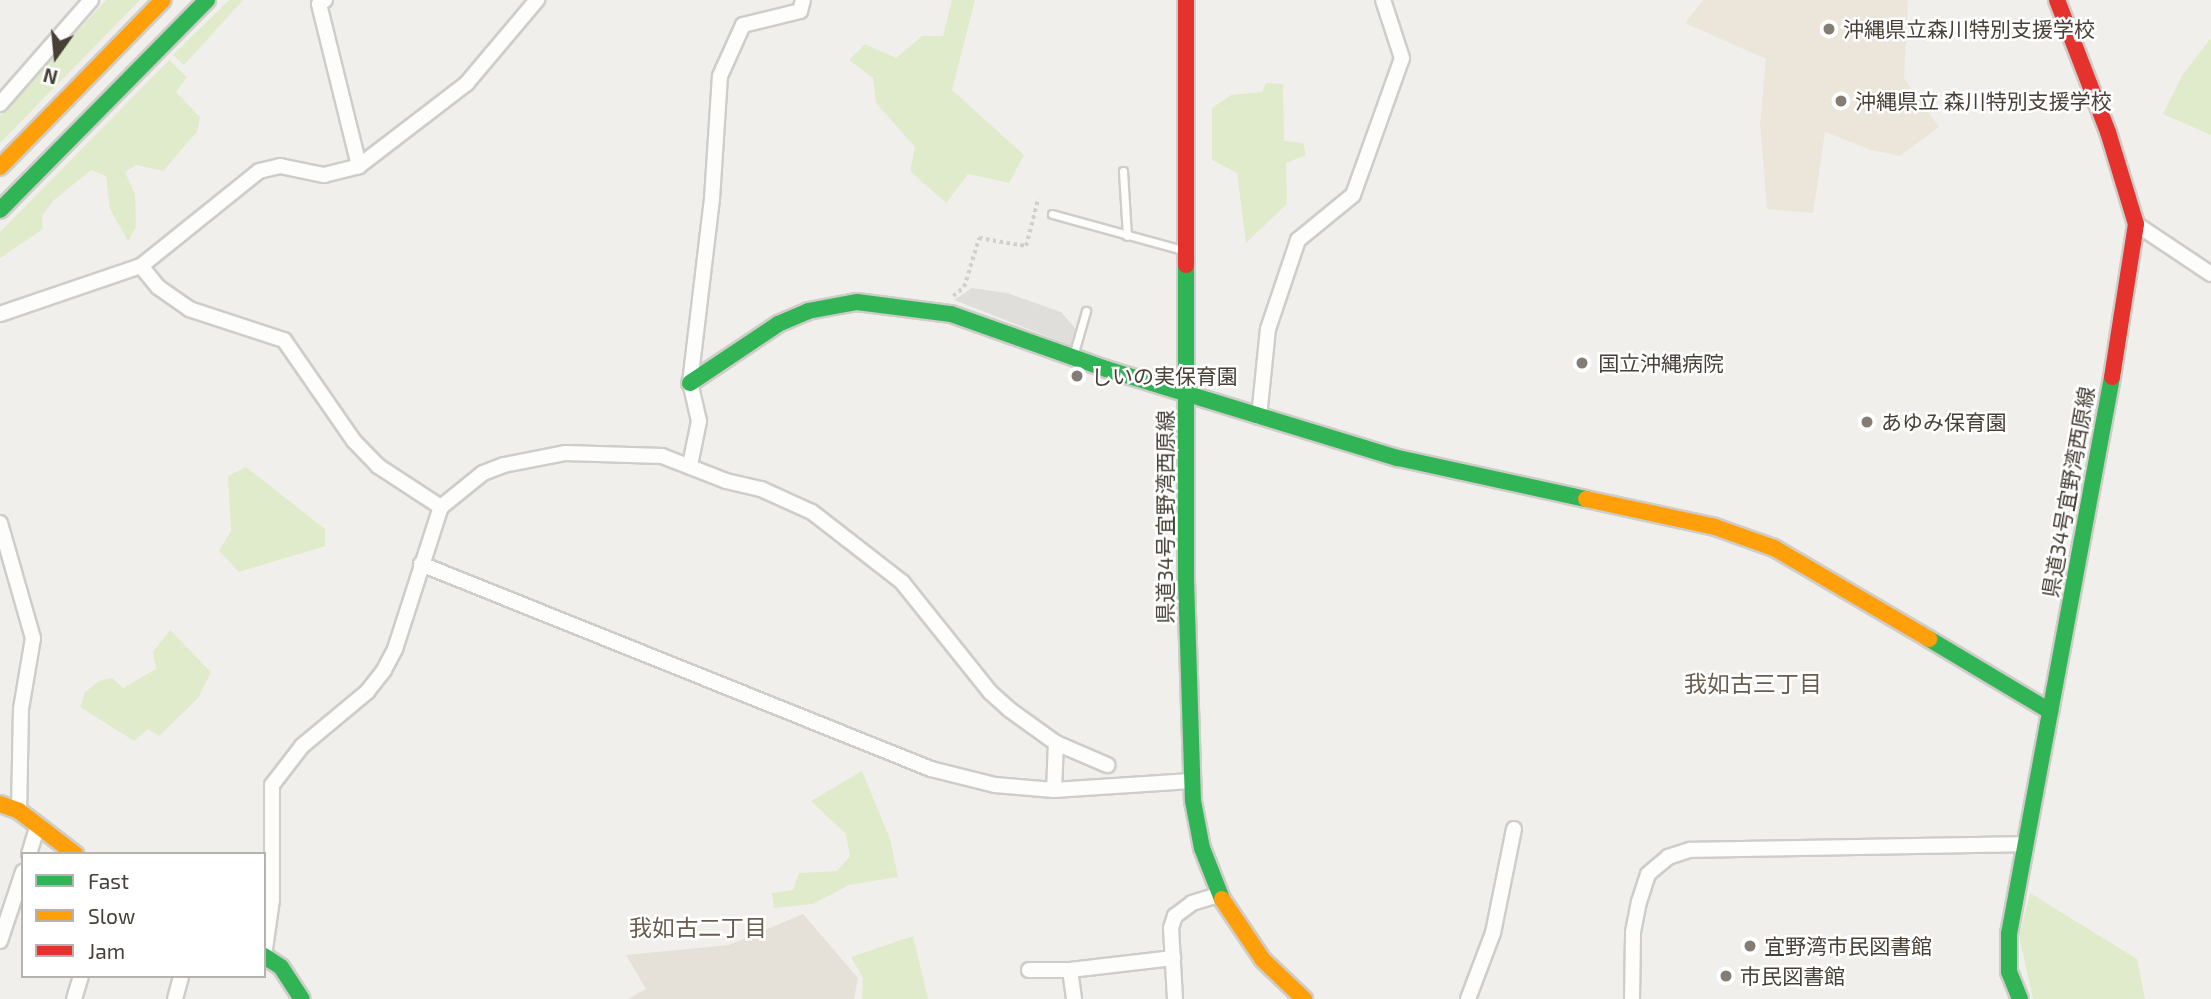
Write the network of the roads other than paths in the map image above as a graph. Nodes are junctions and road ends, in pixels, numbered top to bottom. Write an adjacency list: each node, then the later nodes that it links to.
1 (91, 0): 10 (street)
2 (163, 0): 12 (main road)
3 (207, 0): 14 (main road)
4 (325, 0): 11 (street)
5 (536, 0): 11 (street)
6 (803, 0): 24 (street)
7 (1185, 0): 18 (main road, 県道34号宜野湾西原線)
8 (1383, 0): 26 (street)
9 (2057, 0): 16 (main road, 県道34号宜野湾西原線)
10 (0, 103)
11 (359, 166): 19 (street)
12 (0, 167)
13 (1123, 172): 17 (lane)
14 (0, 210)
15 (1052, 214): 17 (lane)
16 (2136, 224): 20 (street); 31 (main road, 県道34号宜野湾西原線)
17 (1127, 236): 18 (lane)
18 (1184, 250): 25 (main road, 県道34号宜野湾西原線)
19 (141, 266): 22 (street); 28 (street)
20 (2211, 274)
21 (1086, 311): 23 (lane)
22 (0, 314)
23 (1073, 356): 24 (main road); 25 (main road)
24 (690, 383): 27 (street)
25 (1184, 392): 26 (main road); 34 (main road, 県道34号宜野湾西原線)
26 (1259, 417): 31 (main road)
27 (690, 466): 28 (street); 32 (street)
28 (441, 507): 30 (street)
29 (0, 523): 37 (street)
30 (421, 564): 35 (street); 46 (street)
31 (2050, 711): 40 (main road, 県道34号宜野湾西原線)
32 (1056, 743): 33 (street); 35 (street)
33 (1107, 765)
34 (1191, 781): 35 (street); 44 (main road, 県道34号宜野湾西原線)
35 (1054, 790)
36 (0, 804): 37 (main road)
37 (19, 811): 38 (main road)
38 (38, 824): 41 (street); 42 (main road)
39 (1514, 829): 59 (street)
40 (2025, 845): 60 (street); 61 (main road, 県道34号宜野湾西原線)
41 (30, 852)
42 (73, 852)
43 (21, 878): 45 (street)
44 (1219, 895): 48 (street); 58 (main road, 県道34号宜野湾西原線)
45 (0, 941)
46 (266, 942)
47 (266, 957): 55 (main road)
48 (1173, 958): 50 (street); 57 (street)
49 (1028, 970): 50 (street)
50 (1070, 970): 56 (street)
51 (80, 978): 53 (street)
52 (180, 978): 54 (street)
53 (74, 999)
54 (175, 999)
55 (302, 999)
56 (1074, 999)
57 (1175, 999)
58 (1304, 999)
59 (1468, 999)
60 (1632, 999)
61 (2020, 999)

